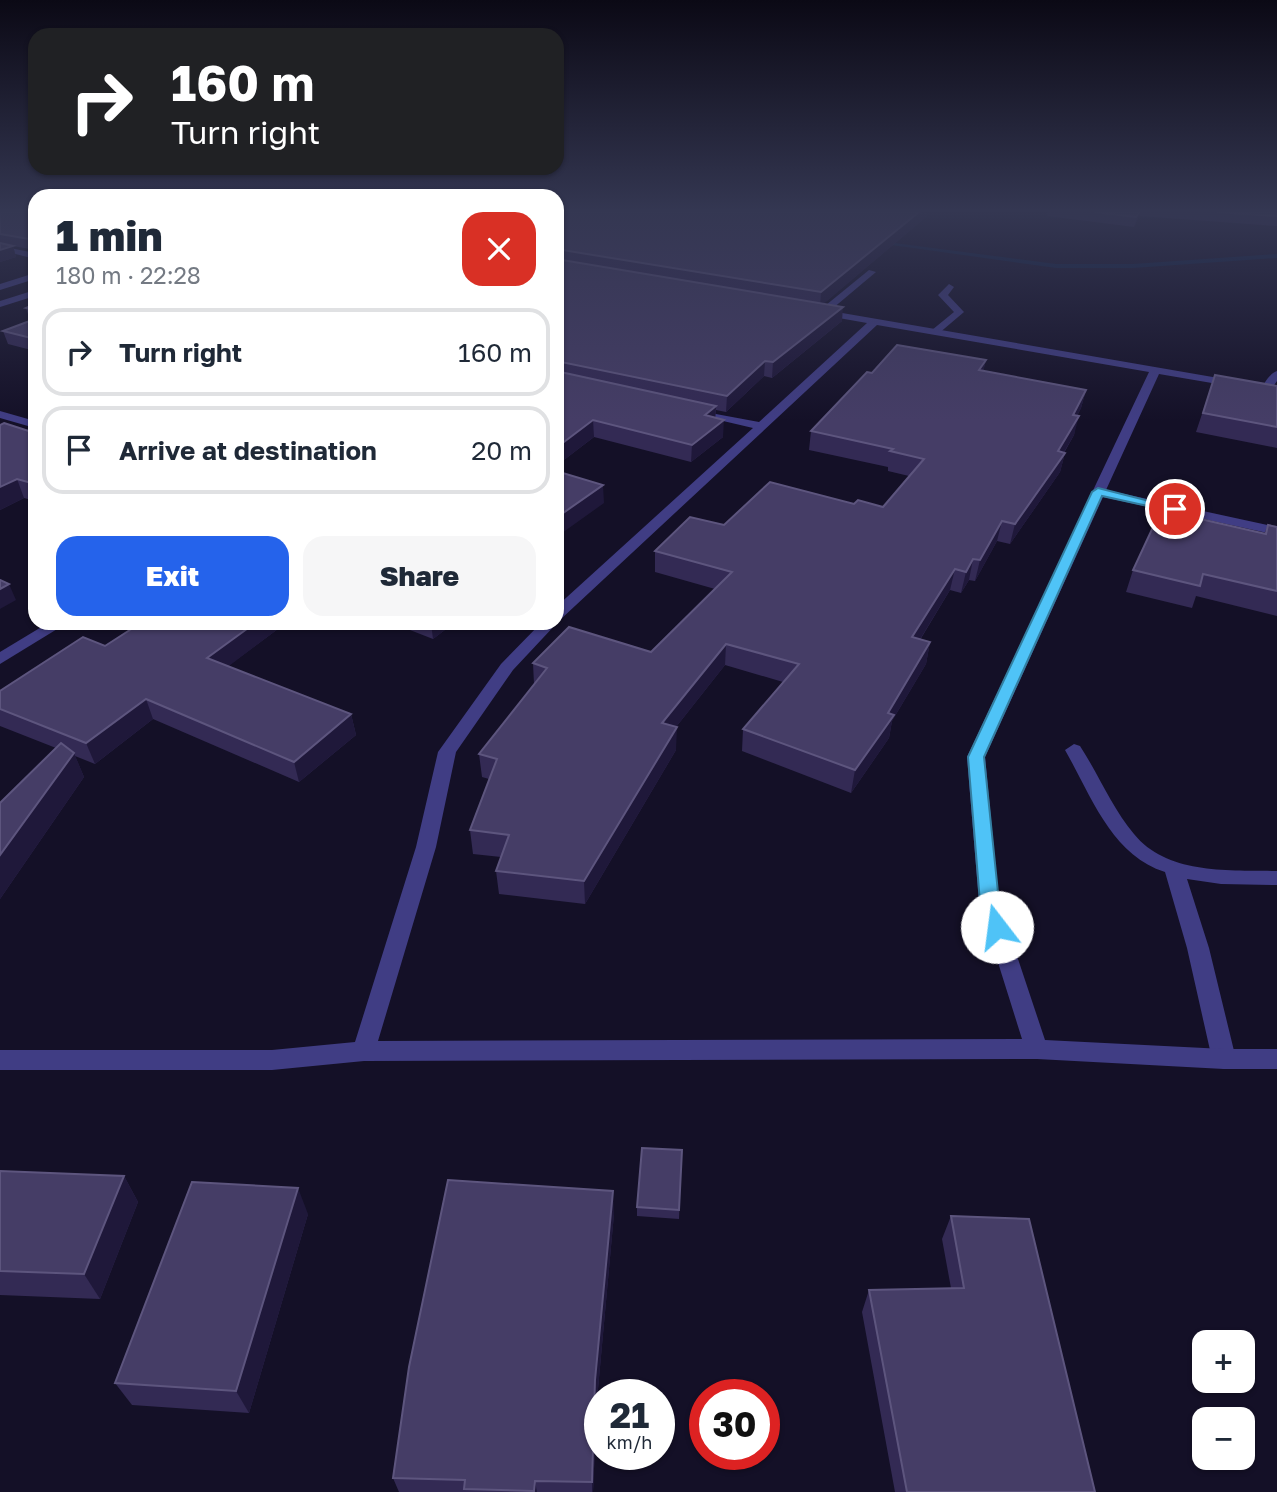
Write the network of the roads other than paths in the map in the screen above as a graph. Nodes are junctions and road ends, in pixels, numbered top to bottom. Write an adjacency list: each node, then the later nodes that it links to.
1 (860, 282): 6 (street)
2 (949, 287): 8 (street)
3 (28, 295): 4 (street)
4 (0, 304)
5 (810, 310): 6 (street)
6 (823, 312): 7 (street)
7 (874, 321): 8 (street); 15 (street)
8 (935, 332): 9 (street)
9 (1155, 370): 11 (street); 16 (street)
10 (1277, 374): 11 (street)
11 (1272, 390)
12 (679, 408): 15 (street)
13 (4, 418): 14 (street)
14 (28, 423)
15 (761, 426): 18 (street)
16 (1098, 492): 17 (street); 25 (street)
17 (1277, 531)
18 (564, 609)
19 (48, 630): 21 (street)
20 (543, 630): 26 (street)
21 (0, 659)
22 (1074, 750): 23 (street)
23 (1174, 870): 24 (street); 27 (street)
24 (1277, 878)
25 (1037, 1049): 26 (street); 27 (street)
26 (364, 1051): 29 (street)
27 (1224, 1059): 28 (street)
28 (1277, 1059)
29 (0, 1060)

